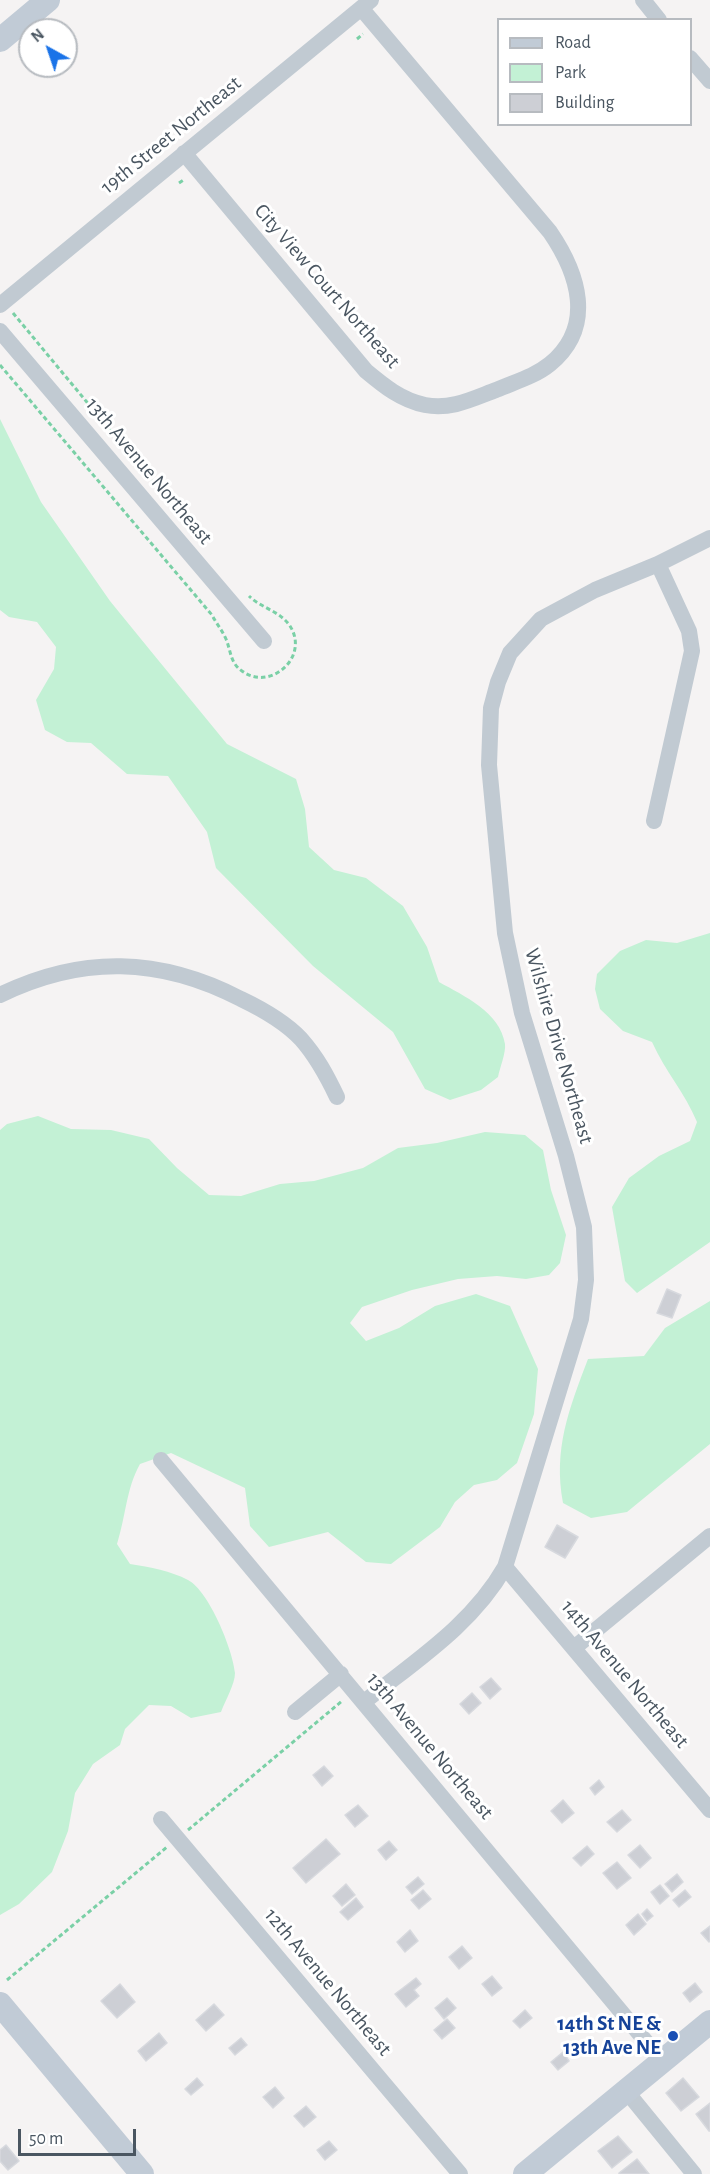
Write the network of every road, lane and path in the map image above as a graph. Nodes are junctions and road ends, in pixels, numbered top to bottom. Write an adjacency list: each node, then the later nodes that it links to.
1 (48, 0): 5 (street)
2 (643, 0): 4 (street)
3 (366, 4): 8 (street, 19th Street Northeast); 8 (street, City View Court Northeast)
4 (657, 18)
5 (0, 40)
6 (692, 60): 7 (street)
7 (710, 81)
8 (184, 153): 9 (street, 19th Street Northeast)
9 (0, 305)
10 (0, 331): 13 (street, 13th Avenue Northeast)
11 (710, 538): 12 (street, Wilshire Drive Northeast)
12 (658, 564): 14 (street); 19 (street, Wilshire Drive Northeast)
13 (264, 641)
14 (654, 820)
15 (0, 995): 16 (street)
16 (337, 1097)
17 (161, 1460): 21 (street, 13th Avenue Northeast)
18 (710, 1536): 20 (street)
19 (505, 1567): 20 (street, 14th Avenue Northeast); 22 (street, Wilshire Drive Northeast)
20 (574, 1648): 24 (street, 14th Avenue Northeast)
21 (341, 1674): 22 (street, 13th Avenue Northeast); 23 (street)
22 (364, 1702): 28 (street, 13th Avenue Northeast)
23 (295, 1712)
24 (710, 1810)
25 (161, 1819): 31 (street, 12th Avenue Northeast)
26 (0, 2004): 30 (street)
27 (710, 2022): 28 (street)
28 (663, 2062): 29 (street)
29 (627, 2092): 32 (street); 33 (street)
30 (142, 2174)
31 (460, 2174)
32 (525, 2174)
33 (694, 2174)

